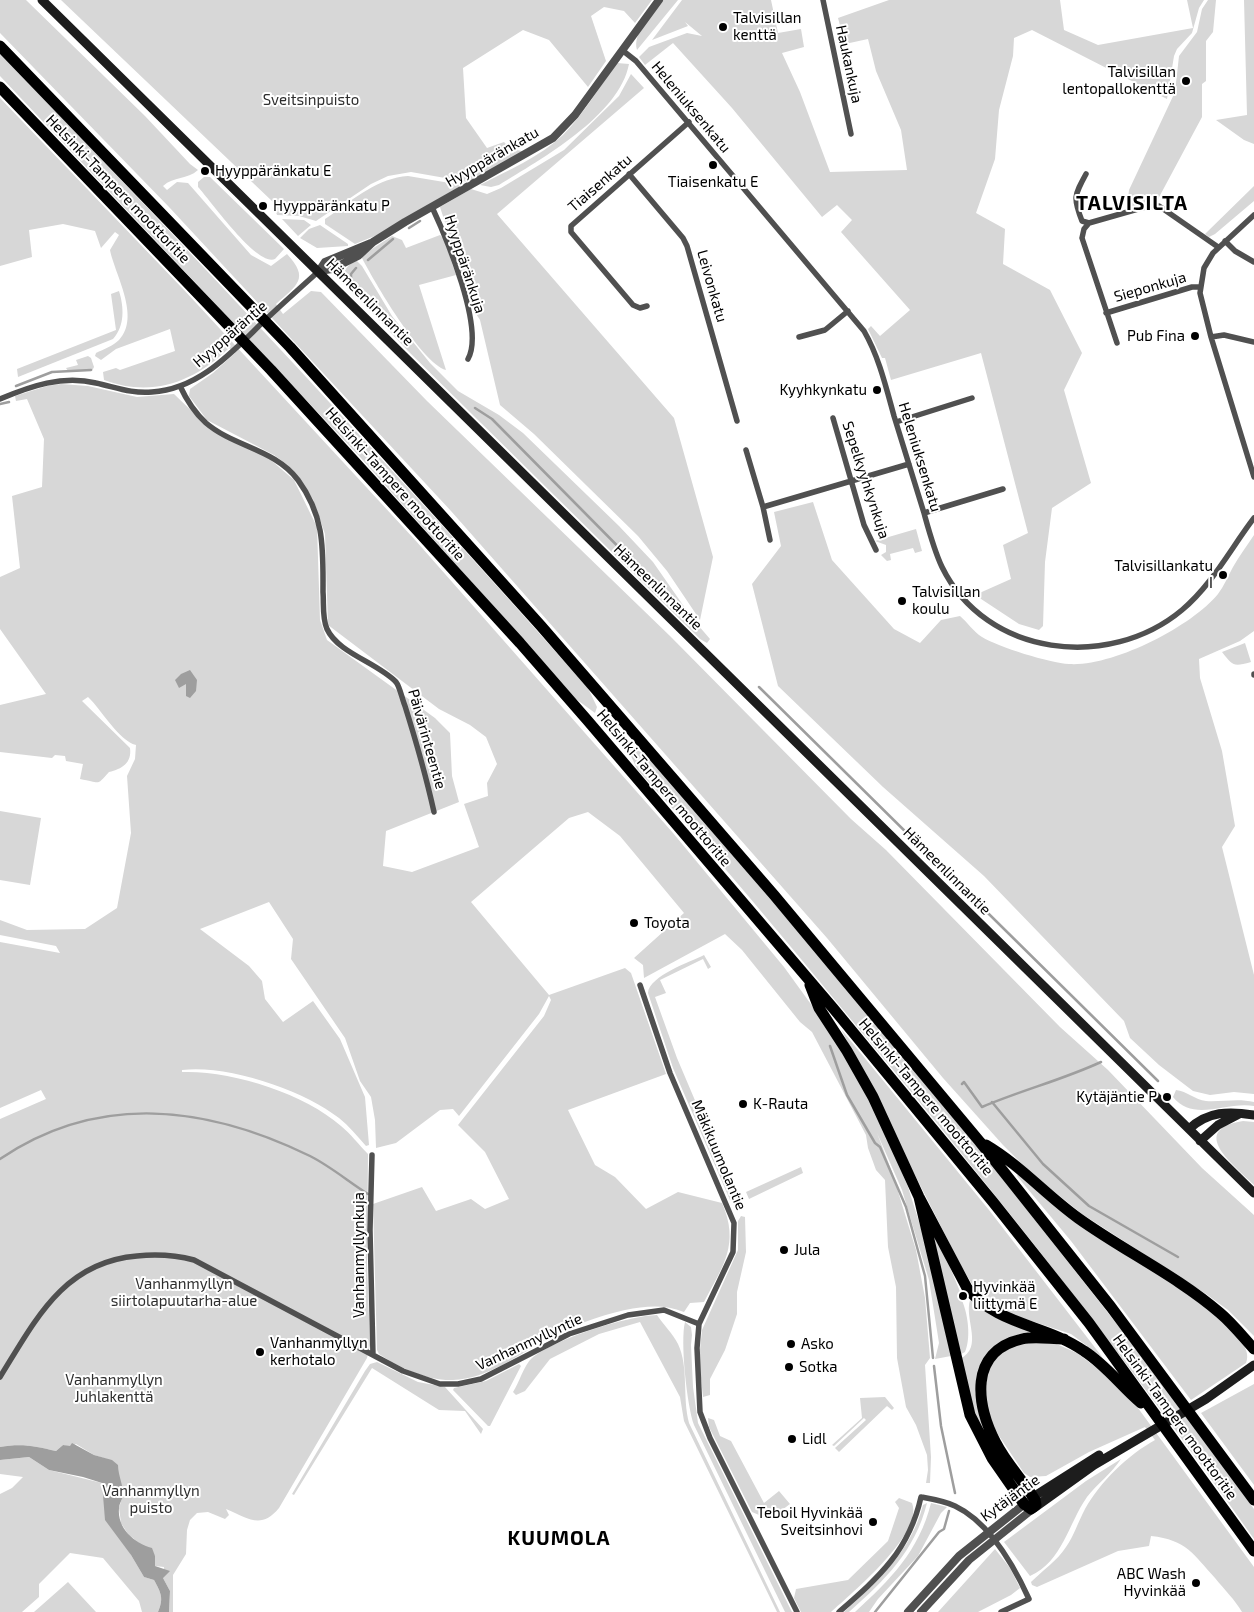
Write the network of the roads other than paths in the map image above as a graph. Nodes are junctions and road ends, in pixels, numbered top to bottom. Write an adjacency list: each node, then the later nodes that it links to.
1 (42, 0): 17 (main road, Hämeenlinnantie)
2 (659, 0): 5 (street, Hyyppäränkatu)
3 (823, 0): 8 (street, Haukankuja)
4 (0, 46): 50 (highway, Helsinki-Tampere moottoritie)
5 (622, 50): 7 (street, Heleniuksenkatu); 11 (street, Hyyppäränkatu)
6 (0, 87): 44 (highway, Helsinki-Tampere moottoritie)
7 (689, 122): 9 (street, Tiaisenkatu); 20 (street, Heleniuksenkatu)
8 (851, 134)
9 (629, 174): 19 (street, Tiaisenkatu); 31 (street, Leivonkatu)
10 (1086, 174): 13 (street)
11 (432, 207): 17 (street, Hyyppäränkatu); 26 (street, Hyyppäränkuja)
12 (1254, 215): 14 (street)
13 (1089, 224): 15 (street); 21 (street)
14 (1225, 240): 15 (street); 16 (street)
15 (1218, 248): 18 (street)
16 (1254, 262)
17 (318, 271): 27 (street, Hyyppäräntie); 48 (main road, Hämeenlinnantie)
18 (1200, 287): 21 (street, Sieponkuja); 23 (street)
19 (647, 306)
20 (848, 311): 22 (street); 32 (street, Heleniuksenkatu)
21 (1106, 313): 25 (street)
22 (799, 337)
23 (1211, 337): 24 (street); 35 (street)
24 (1254, 342)
25 (1117, 343)
26 (468, 359)
27 (180, 386): 28 (street, Hyyppäräntie); 43 (street, Päivärinteentie)
28 (0, 398)
29 (972, 398): 32 (street)
30 (833, 418): 36 (street, Sepelkyyhkynkuja)
31 (737, 421)
32 (896, 422): 34 (street, Heleniuksenkatu)
33 (746, 450): 38 (street)
34 (909, 464): 36 (street); 39 (street, Heleniuksenkatu)
35 (1254, 477)
36 (852, 480): 38 (street); 42 (street, Sepelkyyhkynkuja)
37 (1003, 489): 39 (street)
38 (763, 507): 41 (street)
39 (924, 513): 40 (street, Heleniuksenkatu)
40 (1254, 518)
41 (770, 540)
42 (876, 550)
43 (434, 812)
44 (806, 977): 53 (highway); 60 (highway, Helsinki-Tampere moottoritie)
45 (640, 985): 54 (street, Mäkikuumolantie)
46 (1242, 1113): 47 (main road); 48 (main road); 49 (main road)
47 (1254, 1115)
48 (1189, 1129): 49 (main road, Hämeenlinnantie)
49 (1200, 1141): 52 (main road, Hämeenlinnantie)
50 (980, 1142): 56 (highway); 61 (highway, Helsinki-Tampere moottoritie)
51 (372, 1155): 57 (street, Vanhanmyllynkuja)
52 (1254, 1193)
53 (919, 1197): 55 (highway); 62 (highway)
54 (699, 1324): 57 (street, Vanhanmyllyntie); 64 (street, Mäkikuumolantie)
55 (1064, 1339): 60 (highway); 62 (highway)
56 (1254, 1349)
57 (373, 1355): 59 (street, Vanhanmyllyntie)
58 (1254, 1365): 62 (main road, Kytäjäntie)
59 (0, 1377)
60 (1155, 1414): 63 (highway, Helsinki-Tampere moottoritie)
61 (1254, 1500)
62 (1030, 1503): 66 (street, Kytäjäntie); 67 (street, Kytäjäntie)
63 (1254, 1551)
64 (797, 1612)
65 (839, 1612): 68 (street)
66 (908, 1612)
67 (921, 1612)
68 (1001, 1612)

